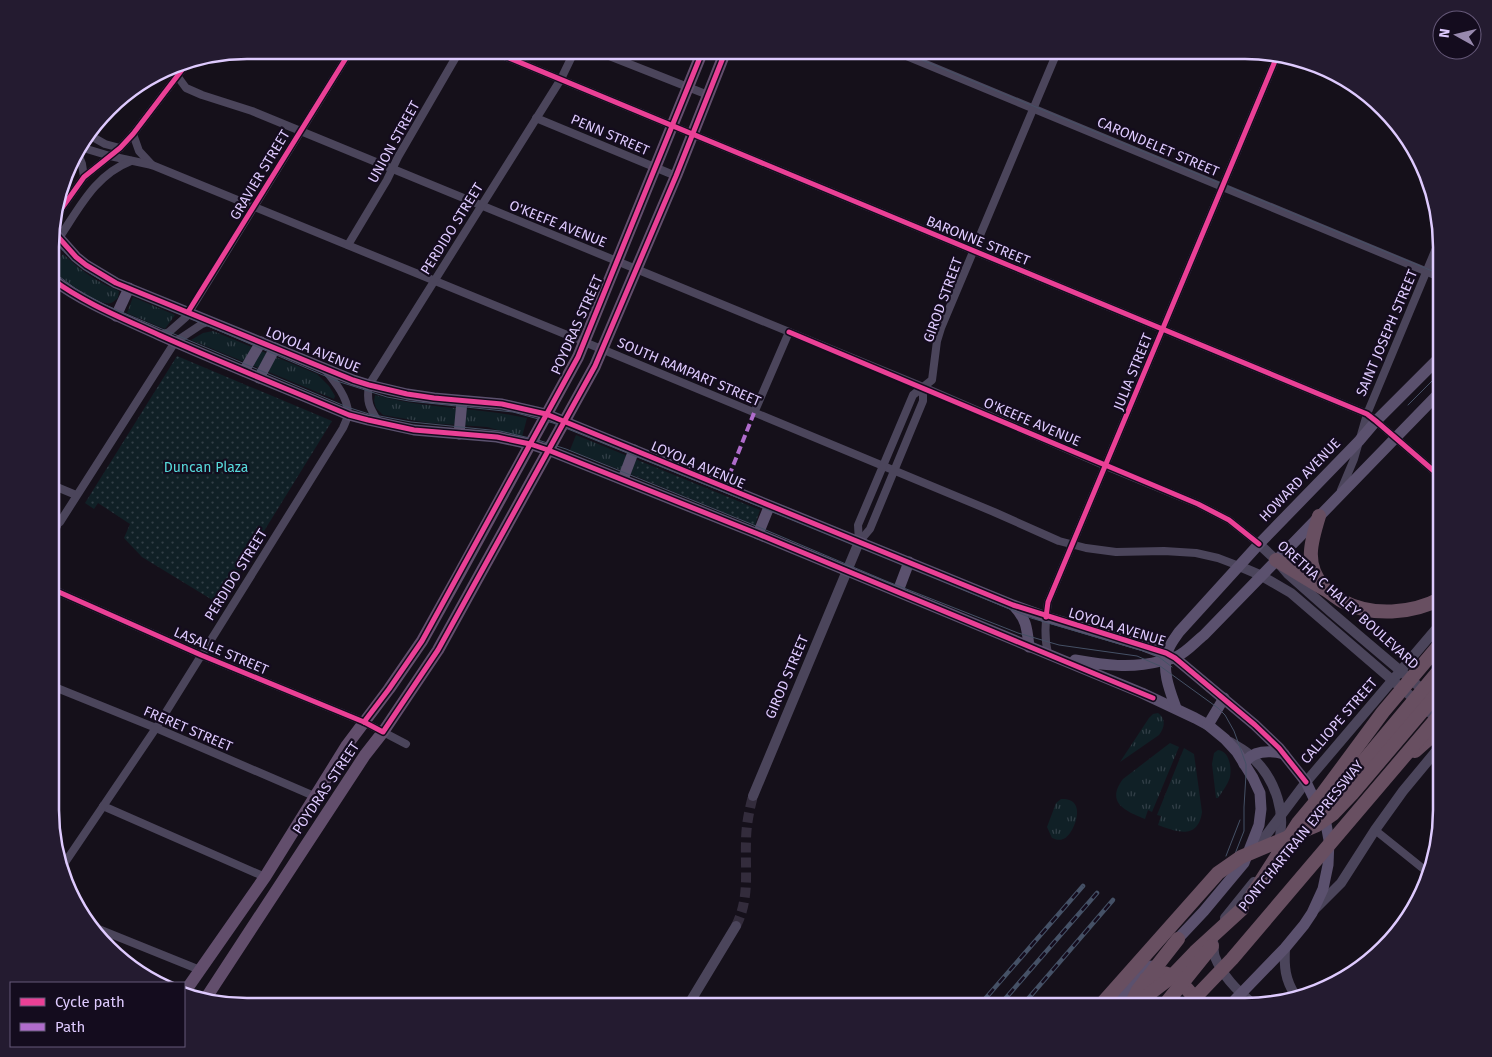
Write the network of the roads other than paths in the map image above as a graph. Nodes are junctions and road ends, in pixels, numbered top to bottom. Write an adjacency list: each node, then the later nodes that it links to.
1 (345, 59): 20 (street, GRAVIER STREET)
2 (455, 59): 31 (street, UNION STREET)
3 (512, 59): 14 (street, BARONNE STREET)
4 (571, 59): 14 (street, PERDIDO STREET)
5 (616, 59): 15 (street)
6 (699, 59): 15 (main road, POYDRAS STREET)
7 (722, 59): 16 (main road, POYDRAS STREET)
8 (914, 59): 17 (street, CARONDELET STREET)
9 (1054, 59): 17 (street, GIROD STREET)
10 (1275, 61): 34 (street, JULIA STREET)
11 (181, 71): 13 (street)
12 (175, 73): 13 (street, O'KEEFE AVENUE)
13 (177, 76): 20 (street, O'KEEFE AVENUE); 21 (street)
14 (561, 79): 18 (street, PERDIDO STREET); 19 (street, BARONNE STREET)
15 (688, 88): 16 (street); 19 (main road, POYDRAS STREET)
16 (708, 95): 22 (main road, POYDRAS STREET)
17 (1034, 108): 34 (street, CARONDELET STREET); 41 (street, GIROD STREET)
18 (536, 118): 30 (street, PENN STREET); 35 (street, PERDIDO STREET)
19 (673, 126): 22 (street, BARONNE STREET); 30 (main road, POYDRAS STREET)
20 (300, 131): 31 (street, O'KEEFE AVENUE); 37 (street, GRAVIER STREET)
21 (133, 134): 24 (street); 29 (street)
22 (693, 134): 32 (main road, POYDRAS STREET); 41 (street, BARONNE STREET)
23 (94, 138): 24 (street)
24 (120, 148): 26 (street)
25 (86, 149): 26 (street, SOUTH RAMPART STREET)
26 (110, 156): 28 (street, SOUTH RAMPART STREET); 33 (street)
27 (80, 160): 33 (street)
28 (132, 161): 29 (street, SOUTH RAMPART STREET); 38 (street)
29 (152, 166): 37 (street, SOUTH RAMPART STREET)
30 (656, 168): 32 (street, PENN STREET); 43 (main road, POYDRAS STREET)
31 (392, 169): 35 (street, O'KEEFE AVENUE); 40 (street, UNION STREET)
32 (676, 176): 44 (main road, POYDRAS STREET)
33 (84, 177): 36 (street)
34 (1222, 187): 45 (street, CARONDELET STREET); 55 (street, JULIA STREET)
35 (480, 206): 43 (street, O'KEEFE AVENUE); 47 (street, PERDIDO STREET)
36 (63, 207)
37 (254, 207): 40 (street, SOUTH RAMPART STREET); 52 (street, GRAVIER STREET)
38 (59, 228)
39 (59, 238): 49 (main road, LOYOLA AVENUE)
40 (348, 245): 47 (street, SOUTH RAMPART STREET)
41 (973, 252): 55 (street, BARONNE STREET); 68 (street, GIROD STREET)
42 (1433, 255): 45 (street, SAINT JOSEPH STREET)
43 (617, 262): 44 (street, O'KEEFE AVENUE); 60 (main road, POYDRAS STREET)
44 (636, 270): 56 (street, O'KEEFE AVENUE); 62 (main road, POYDRAS STREET)
45 (1426, 271): 46 (street, CARONDELET STREET); 74 (street, SAINT JOSEPH STREET)
46 (1433, 274)
47 (434, 280): 60 (street, SOUTH RAMPART STREET); 67 (street, PERDIDO STREET)
48 (59, 284): 51 (main road)
49 (129, 288): 52 (main road, LOYOLA AVENUE); 53 (main road)
50 (59, 292): 51 (main road)
51 (69, 292): 53 (main road)
52 (188, 312): 54 (main road, LOYOLA AVENUE); 57 (street, GRAVIER STREET)
53 (116, 316): 57 (main road)
54 (211, 321): 58 (street); 59 (main road, LOYOLA AVENUE)
55 (1163, 330): 74 (street, BARONNE STREET); 84 (street, JULIA STREET)
56 (789, 332): 68 (street, O'KEEFE AVENUE); 71 (street)
57 (161, 336): 58 (main road)
58 (175, 342): 65 (main road); 89 (street)
59 (261, 342): 61 (main road, LOYOLA AVENUE); 65 (main road)
60 (585, 342): 62 (street, SOUTH RAMPART STREET); 72 (main road, POYDRAS STREET)
61 (275, 348): 64 (main road, LOYOLA AVENUE); 66 (main road)
62 (603, 349): 71 (street, SOUTH RAMPART STREET); 75 (main road, POYDRAS STREET)
63 (1433, 363): 74 (main road, HOWARD AVENUE)
64 (324, 368): 67 (main road, LOYOLA AVENUE); 73 (street)
65 (244, 371): 66 (main road)
66 (260, 378): 73 (main road)
67 (369, 385): 70 (main road, LOYOLA AVENUE); 76 (street)
68 (923, 387): 83 (street, GIROD STREET); 84 (street, O'KEEFE AVENUE); 86 (street, GIROD STREET)
69 (1433, 399): 78 (main road)
70 (462, 401): 72 (main road, LOYOLA AVENUE); 77 (main road)
71 (754, 413): 83 (street, SOUTH RAMPART STREET)
72 (546, 414): 75 (main road, LOYOLA AVENUE); 80 (main road, POYDRAS STREET)
73 (349, 415): 76 (main road); 118 (street, PERDIDO STREET)
74 (1371, 417): 78 (street, BARONNE STREET); 79 (main road, HOWARD AVENUE)
75 (564, 421): 81 (main road, POYDRAS STREET); 82 (main road, LOYOLA AVENUE)
76 (379, 423): 77 (main road)
77 (459, 434): 80 (main road)
78 (1395, 438): 85 (street, BARONNE STREET); 90 (main road)
79 (1359, 441): 90 (street); 96 (main road, HOWARD AVENUE)
80 (530, 444): 81 (main road); 98 (main road, POYDRAS STREET)
81 (548, 450): 87 (main road); 99 (main road, POYDRAS STREET)
82 (634, 450): 87 (main road); 91 (main road, LOYOLA AVENUE)
83 (883, 466): 86 (street, SOUTH RAMPART STREET); 95 (street, GIROD STREET)
84 (1106, 466): 96 (street, O'KEEFE AVENUE); 97 (street, JULIA STREET)
85 (1433, 470)
86 (894, 471): 95 (street, GIROD STREET); 97 (street, SOUTH RAMPART STREET)
87 (623, 479): 94 (main road)
88 (59, 488): 89 (street)
89 (76, 495): 93 (street)
90 (1337, 498): 92 (main road)
91 (770, 506): 94 (main road); 95 (main road, LOYOLA AVENUE)
92 (1319, 516): 100 (main road); 108 (highway)
93 (59, 522)
94 (758, 534): 104 (main road)
95 (859, 542): 101 (main road, LOYOLA AVENUE); 104 (street, GIROD STREET)
96 (1259, 544): 100 (street, ORETHA C HALEY BOULEVARD); 102 (main road, HOWARD AVENUE)
97 (1072, 546): 102 (street, SOUTH RAMPART STREET); 113 (street, JULIA STREET)
98 (473, 548): 99 (main road); 103 (main road, POYDRAS STREET)
99 (489, 557): 106 (main road, POYDRAS STREET)
100 (1276, 560): 105 (main road); 108 (highway); 121 (street, ORETHA C HALEY BOULEVARD)
101 (908, 562): 107 (main road); 111 (main road, LOYOLA AVENUE)
102 (1239, 566): 105 (street, ORETHA C HALEY BOULEVARD); 112 (main road, HOWARD AVENUE)
103 (461, 571): 106 (main road); 130 (main road, POYDRAS STREET)
104 (847, 571): 107 (main road); 143 (street, GIROD STREET)
105 (1260, 575): 114 (main road); 123 (street, ORETHA C HALEY BOULEVARD)
106 (477, 580): 134 (main road, POYDRAS STREET)
107 (898, 591): 116 (main road)
108 (1327, 591): 110 (highway)
109 (59, 593): 118 (street, LASALLE STREET)
110 (1433, 602)
111 (1013, 605): 113 (main road, LOYOLA AVENUE); 116 (main road)
112 (1199, 611): 114 (main road); 120 (main road, HOWARD AVENUE)
113 (1046, 617): 119 (street, JULIA STREET); 120 (main road, LOYOLA AVENUE)
114 (1213, 625): 120 (main road)
115 (1433, 633): 121 (street, CALLIOPE STREET)
116 (1029, 647): 119 (main road)
117 (1433, 654): 151 (highway, bridge)
118 (201, 655): 130 (street, LASALLE STREET); 133 (street, PERDIDO STREET)
119 (1053, 656): 120 (main road); 128 (main road)
120 (1169, 657): 125 (main road, LOYOLA AVENUE); 128 (main road)
121 (1401, 671): 123 (street, CALLIOPE STREET); 126 (street, ORETHA C HALEY BOULEVARD)
122 (1433, 678): 151 (highway, PONTCHARTRAIN EXPRESSWAY, bridge)
123 (1394, 680): 129 (street, ORETHA C HALEY BOULEVARD); 141 (street, CALLIOPE STREET)
124 (59, 689): 133 (street, FRERET STREET)
125 (1224, 698): 132 (main road); 137 (main road, LOYOLA AVENUE)
126 (1433, 698)
127 (1433, 698): 166 (highway, bridge)
128 (1176, 708): 132 (main road)
129 (1433, 714)
130 (364, 722): 134 (street, LASALLE STREET); 142 (main road, POYDRAS STREET)
131 (1433, 723): 140 (highway, PONTCHARTRAIN EXPRESSWAY, bridge)
132 (1208, 725): 139 (main road)
133 (156, 728): 142 (street, FRERET STREET); 144 (street, PERDIDO STREET)
134 (382, 732): 136 (street, LASALLE STREET); 164 (main road, POYDRAS STREET)
135 (1433, 735): 140 (highway, bridge)
136 (406, 744)
137 (1284, 754): 139 (main road); 141 (main road, LOYOLA AVENUE)
138 (1433, 755): 146 (street)
139 (1248, 760): 145 (street); 148 (main road)
140 (1390, 773): 158 (highway, PONTCHARTRAIN EXPRESSWAY, bridge)
141 (1306, 782): 145 (street, CALLIOPE STREET); 153 (main road, LOYOLA AVENUE)
142 (314, 796): 150 (main road, POYDRAS STREET)
143 (753, 796)
144 (103, 806): 147 (street, PERDIDO STREET); 150 (street)
145 (1281, 816): 148 (street, CALLIOPE STREET); 163 (street)
146 (1375, 830): 149 (street); 153 (street)
147 (66, 861)
148 (1244, 863): 156 (main road, CALLIOPE STREET)
149 (1424, 869)
150 (264, 877): 159 (main road, POYDRAS STREET)
151 (1252, 895): 152 (highway, PONTCHARTRAIN EXPRESSWAY)
152 (1242, 909): 169 (highway, bridge); 170 (highway, PONTCHARTRAIN EXPRESSWAY, bridge)
153 (1312, 913): 157 (main road, LOYOLA AVENUE)
154 (736, 926): 165 (street)
155 (102, 931): 159 (street)
156 (1178, 939): 160 (highway); 167 (main road, CALLIOPE STREET)
157 (1285, 948): 162 (street); 163 (main road, LOYOLA AVENUE)
158 (1232, 959): 171 (highway, PONTCHARTRAIN EXPRESSWAY, bridge); 173 (highway, bridge)
159 (200, 970): 161 (main road, POYDRAS STREET)
160 (1146, 980): 168 (highway); 172 (highway)
161 (187, 988)
162 (1293, 992)
163 (1240, 993): 174 (main road, LOYOLA AVENUE); 175 (street)
164 (208, 994)
165 (693, 998)
166 (1107, 998)
167 (1119, 998)
168 (1135, 998)
169 (1143, 998)
170 (1170, 998)
171 (1195, 998)
172 (1196, 998)
173 (1203, 998)
174 (1236, 998)
175 (1246, 998)

